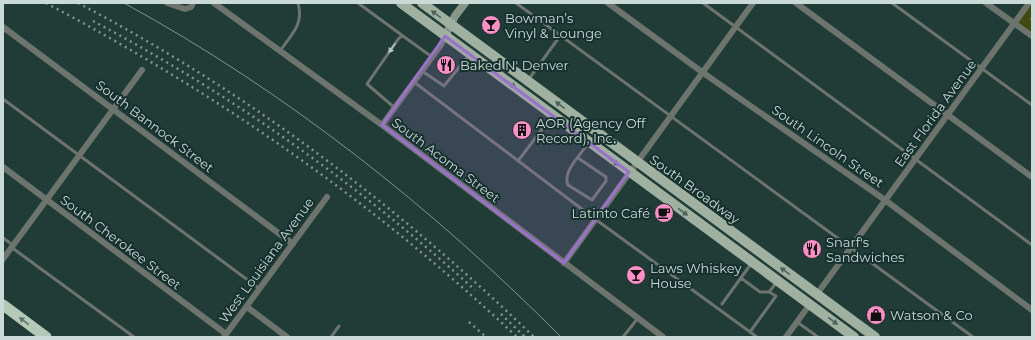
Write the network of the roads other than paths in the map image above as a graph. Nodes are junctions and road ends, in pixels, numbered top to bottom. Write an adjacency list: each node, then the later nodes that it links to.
1 (167, 3): 2 (street)
2 (193, 3)
3 (214, 3): 24 (street, South Acoma Street)
4 (298, 3): 24 (lane)
5 (358, 3): 21 (lane)
6 (401, 3): 20 (main road, South Broadway)
7 (422, 3): 20 (main road, South Broadway, one-way to 7)
8 (465, 3): 20 (street)
9 (516, 3): 22 (lane)
10 (608, 3): 30 (street, South Lincoln Street)
11 (703, 3): 19 (lane)
12 (753, 3): 19 (street)
13 (796, 3): 38 (street)
14 (892, 3): 27 (lane)
15 (986, 3): 17 (street)
16 (1029, 3): 17 (street, East Florida Avenue)
17 (1014, 23): 23 (street); 27 (street, East Florida Avenue)
18 (3, 27): 36 (street, South Bannock Street)
19 (735, 27): 30 (street); 44 (lane)
20 (448, 30): 25 (main road, South Broadway); 26 (street); 31 (main road, South Broadway)
21 (403, 36): 26 (lane); 35 (lane, one-way to 35)
22 (560, 36): 31 (lane); 39 (lane)
23 (1032, 36)
24 (280, 51): 40 (street, South Acoma Street)
25 (469, 54): 29 (lane); 37 (main road, South Broadway, one-way to 37)
26 (432, 57): 29 (street)
27 (982, 68): 34 (lane); 38 (street, East Florida Avenue)
28 (142, 70): 36 (street)
29 (422, 71): 32 (street)
30 (702, 72): 39 (street); 51 (street, South Lincoln Street)
31 (528, 81): 47 (main road, South Broadway, one-way to 31)
32 (414, 82): 35 (street); 45 (lane)
33 (3, 99): 42 (lane)
34 (1032, 105)
35 (395, 108): 40 (street)
36 (113, 109): 42 (street); 54 (street, South Bannock Street)
37 (553, 115): 41 (main road, South Broadway); 45 (lane)
38 (947, 115): 44 (street, East Florida Avenue); 48 (street)
39 (669, 117): 47 (street); 57 (lane)
40 (382, 126): 60 (street, South Acoma Street)
41 (589, 142): 43 (lane); 47 (main road, South Broadway, one-way to 47)
42 (79, 155): 50 (street); 63 (lane)
43 (578, 158): 43 (lane)
44 (915, 159): 51 (street, East Florida Avenue); 55 (lane)
45 (518, 161): 52 (lane)
46 (3, 167): 50 (street, South Cherokee Street)
47 (632, 167): 52 (street); 59 (main road, South Broadway, one-way to 59); 65 (main road, South Broadway, one-way to 47)
48 (1032, 177)
49 (327, 197): 54 (street, West Louisiana Avenue)
50 (46, 199): 56 (street); 75 (street, South Cherokee Street)
51 (885, 200): 57 (street, East Florida Avenue); 70 (street, South Lincoln Street)
52 (596, 219): 60 (street); 74 (lane)
53 (3, 238): 56 (lane)
54 (293, 244): 63 (street, West Louisiana Avenue)
55 (1032, 245)
56 (12, 246): 58 (street); 78 (lane)
57 (850, 248): 65 (street, East Florida Avenue); 76 (lane)
58 (3, 259)
59 (752, 262): 61 (lane); 62 (main road, South Broadway)
60 (564, 263): 71 (street, South Acoma Street)
61 (741, 278): 64 (lane); 66 (lane)
62 (778, 280): 64 (lane); 67 (main road, South Broadway)
63 (260, 289): 69 (street, West Louisiana Avenue)
64 (769, 292): 74 (lane)
65 (817, 294): 87 (main road, South Broadway)
66 (722, 304)
67 (810, 304): 72 (street); 86 (main road, South Broadway, one-way to 86)
68 (3, 305): 77 (highway, one-way to 68)
69 (247, 307): 75 (street, West Louisiana Avenue); 79 (street)
70 (1032, 310)
71 (638, 318): 81 (lane); 82 (street, South Acoma Street)
72 (797, 322): 84 (street); 85 (lane)
73 (339, 326): 80 (lane)
74 (750, 332): 83 (lane)
75 (225, 336)
76 (971, 336)
77 (46, 337)
78 (134, 337)
79 (287, 337)
80 (331, 337)
81 (623, 337)
82 (662, 337)
83 (757, 337)
84 (786, 337)
85 (818, 337)
86 (854, 337)
87 (876, 337)

